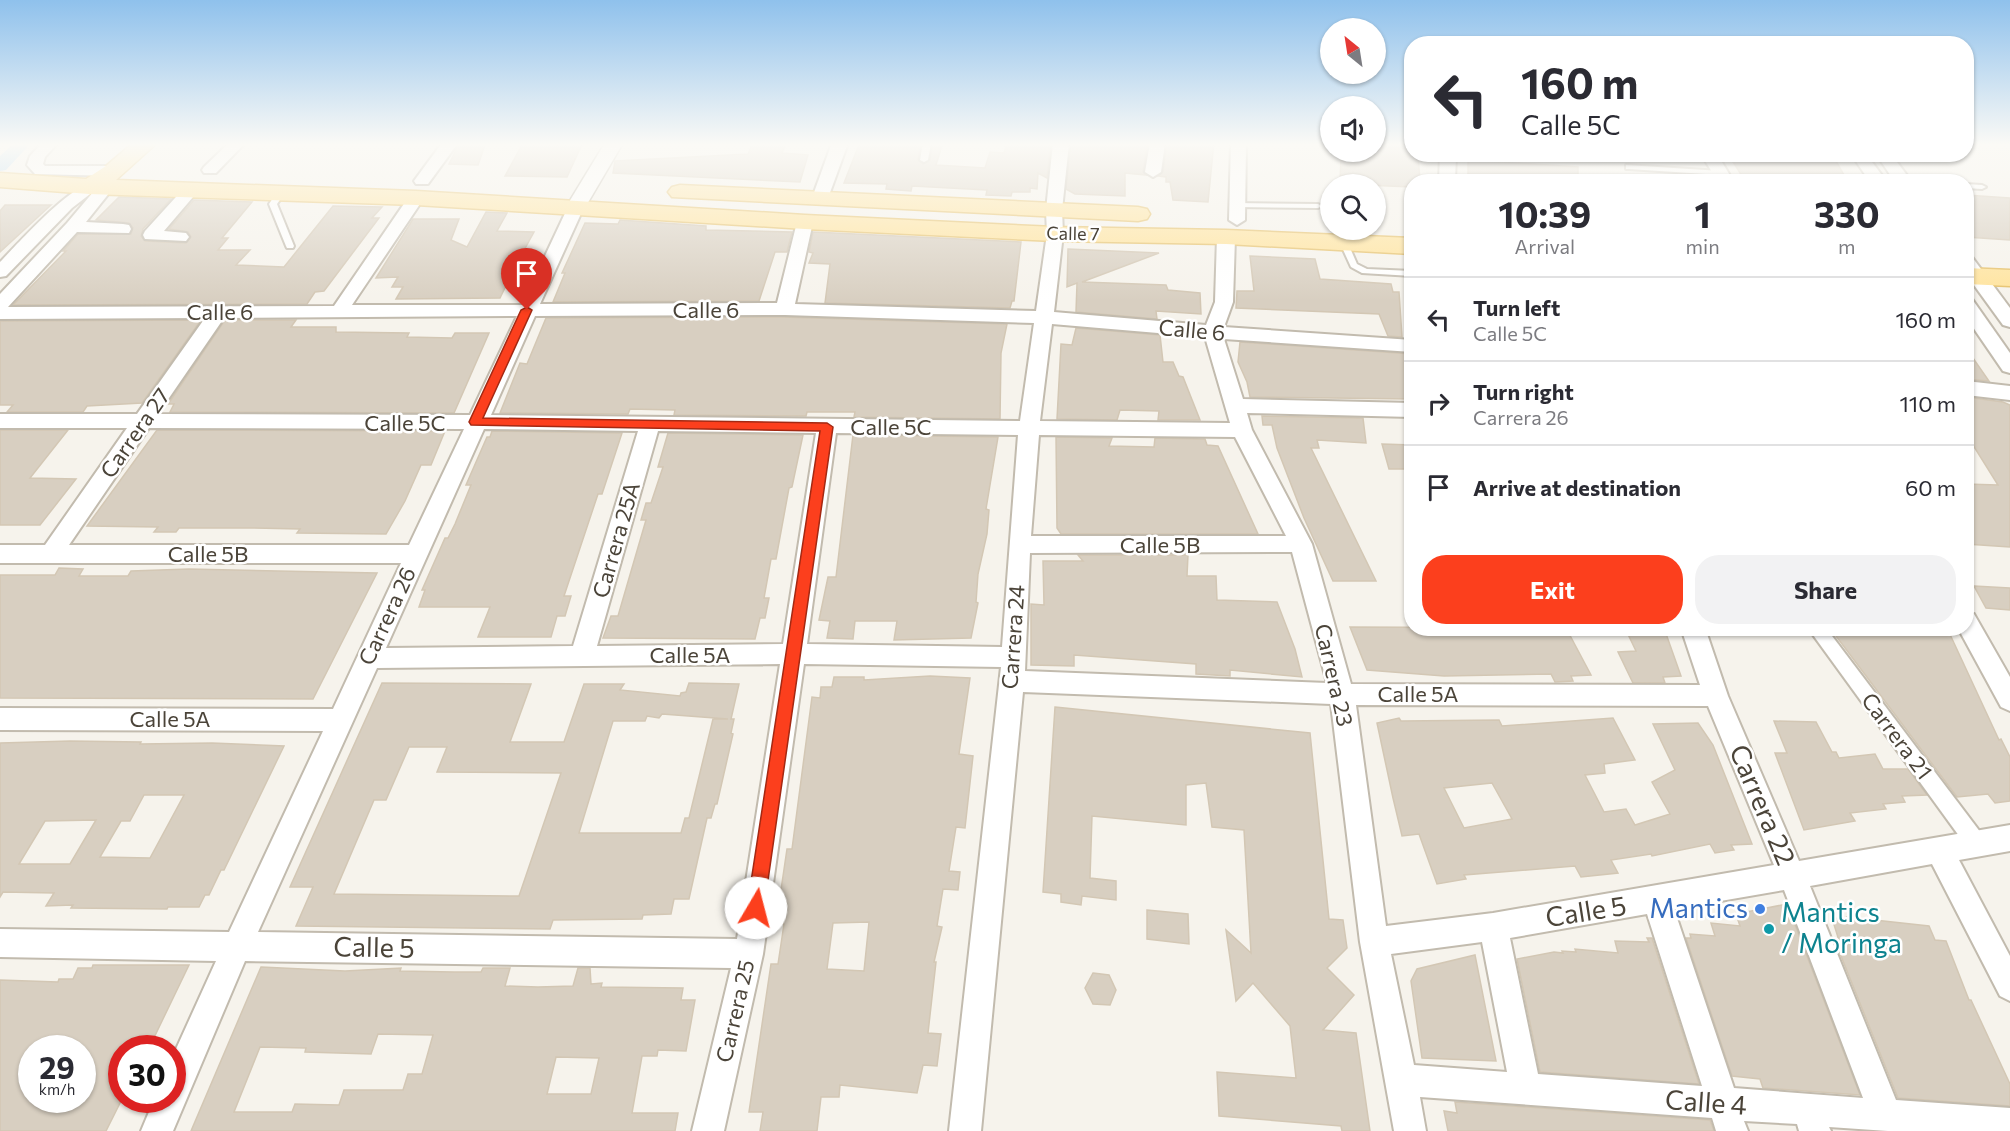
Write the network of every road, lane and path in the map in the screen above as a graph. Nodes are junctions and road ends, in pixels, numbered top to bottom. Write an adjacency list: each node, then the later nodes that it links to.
1 (80, 196): 29 (street)
2 (94, 196): 16 (street)
3 (186, 196): 21 (street)
4 (279, 196): 25 (lane)
5 (415, 196): 36 (street)
6 (536, 196): 9 (main road, Calle 7)
7 (1055, 196): 11 (street, Carrera 24)
8 (1235, 196): 12 (street)
9 (581, 198): 10 (main road, Calle 7); 13 (main road, Calle 7); 35 (street, Carrera 26)
10 (820, 198): 11 (main road, Calle 7)
11 (1054, 210): 12 (main road, Calle 7); 20 (street, Carrera 24)
12 (1234, 221): 14 (main road, Calle 7); 15 (lane); 20 (main road, Calle 7); 42 (street)
13 (805, 222): 20 (main road, Calle 7); 34 (street)
14 (1320, 224)
15 (1320, 224)
16 (73, 227): 19 (street); 33 (street)
17 (1386, 227): 18 (main road)
18 (1404, 228)
19 (123, 229)
20 (1055, 234): 40 (street, Carrera 24)
21 (180, 237)
22 (1386, 239): 24 (main road, Calle 7)
23 (1340, 240): 30 (lane)
24 (1404, 244)
25 (290, 246)
26 (2010, 259): 27 (main road)
27 (1974, 267)
28 (1974, 269): 32 (main road)
29 (0, 272)
30 (1404, 273)
31 (1974, 274): 41 (street)
32 (2010, 278)
33 (0, 305)
34 (785, 309): 35 (street, Calle 6); 40 (street, Calle 6)
35 (527, 310): 36 (street, Calle 6); 50 (street, Carrera 26)
36 (339, 311): 37 (street, Calle 6)
37 (218, 312): 38 (street, Calle 6); 51 (street, Carrera 27)
38 (0, 313)
39 (1974, 315): 44 (street)
40 (1044, 317): 42 (street, Calle 6); 54 (street, Carrera 24)
41 (2010, 321)
42 (1213, 332): 43 (street, Calle 6); 47 (street, Carrera 23)
43 (1404, 345)
44 (2010, 367)
45 (1974, 389): 46 (street)
46 (2010, 393)
47 (1234, 406): 48 (street); 55 (street, Carrera 23)
48 (1404, 410)
49 (0, 421): 51 (street, Calle 5C)
50 (475, 422): 51 (street, Calle 5C); 52 (street, Calle 5C); 60 (street, Carrera 26)
51 (142, 423): 59 (street, Carrera 27)
52 (650, 425): 53 (street, Calle 5C); 65 (street, Carrera 25A)
53 (827, 427): 54 (street, Calle 5C); 64 (street, Carrera 25)
54 (1029, 428): 55 (street, Calle 5C); 57 (street, Carrera 24)
55 (1242, 430): 56 (street, Carrera 23)
56 (1301, 544): 57 (street, Calle 5B); 68 (street, Carrera 23)
57 (1019, 545): 67 (street, Carrera 24)
58 (0, 554): 59 (street, Calle 5B)
59 (51, 554): 60 (street, Calle 5B)
60 (416, 554): 66 (street, Carrera 26)
61 (1974, 635): 70 (street)
62 (1696, 636): 69 (street, Carrera 22)
63 (1822, 636): 74 (street, Carrera 21)
64 (794, 654): 65 (street, Calle 5A); 67 (street, Calle 5A); 82 (street, Carrera 25)
65 (582, 656): 66 (street, Calle 5A)
66 (368, 658): 72 (street, Carrera 26)
67 (1012, 669): 68 (street, Calle 5A); 94 (street, Carrera 24)
68 (1342, 694): 69 (street, Calle 5A); 79 (street, Carrera 23)
69 (1716, 696): 76 (street, Carrera 22)
70 (2010, 700)
71 (0, 719): 72 (street, Calle 5A)
72 (340, 720): 81 (street, Carrera 26)
73 (2010, 838): 74 (street, Calle 5)
74 (1977, 844): 75 (street, Calle 5)
75 (1939, 850): 76 (street, Calle 5); 83 (street)
76 (1792, 876): 77 (street, Calle 5); 88 (street, Carrera 22)
77 (1657, 900): 78 (street, Calle 5); 89 (street)
78 (1493, 927): 79 (street, Calle 5); 86 (street)
79 (1374, 942): 85 (street, Carrera 23)
80 (0, 943): 81 (street, Calle 5)
81 (237, 946): 82 (street, Calle 5); 84 (street, Carrera 26)
82 (749, 954): 93 (street, Carrera 25)
83 (2010, 986)
84 (186, 1063)
85 (1402, 1080): 86 (street, Calle 4); 95 (street, Carrera 23)
86 (1526, 1090): 89 (street, Calle 4)
87 (165, 1113): 92 (street)
88 (1886, 1115): 90 (street, Calle 4); 91 (street, Calle 4)
89 (1728, 1118): 90 (street, Calle 4)
90 (1812, 1120)
91 (2010, 1124)
92 (157, 1131)
93 (708, 1131)
94 (965, 1131)
95 (1410, 1131)

